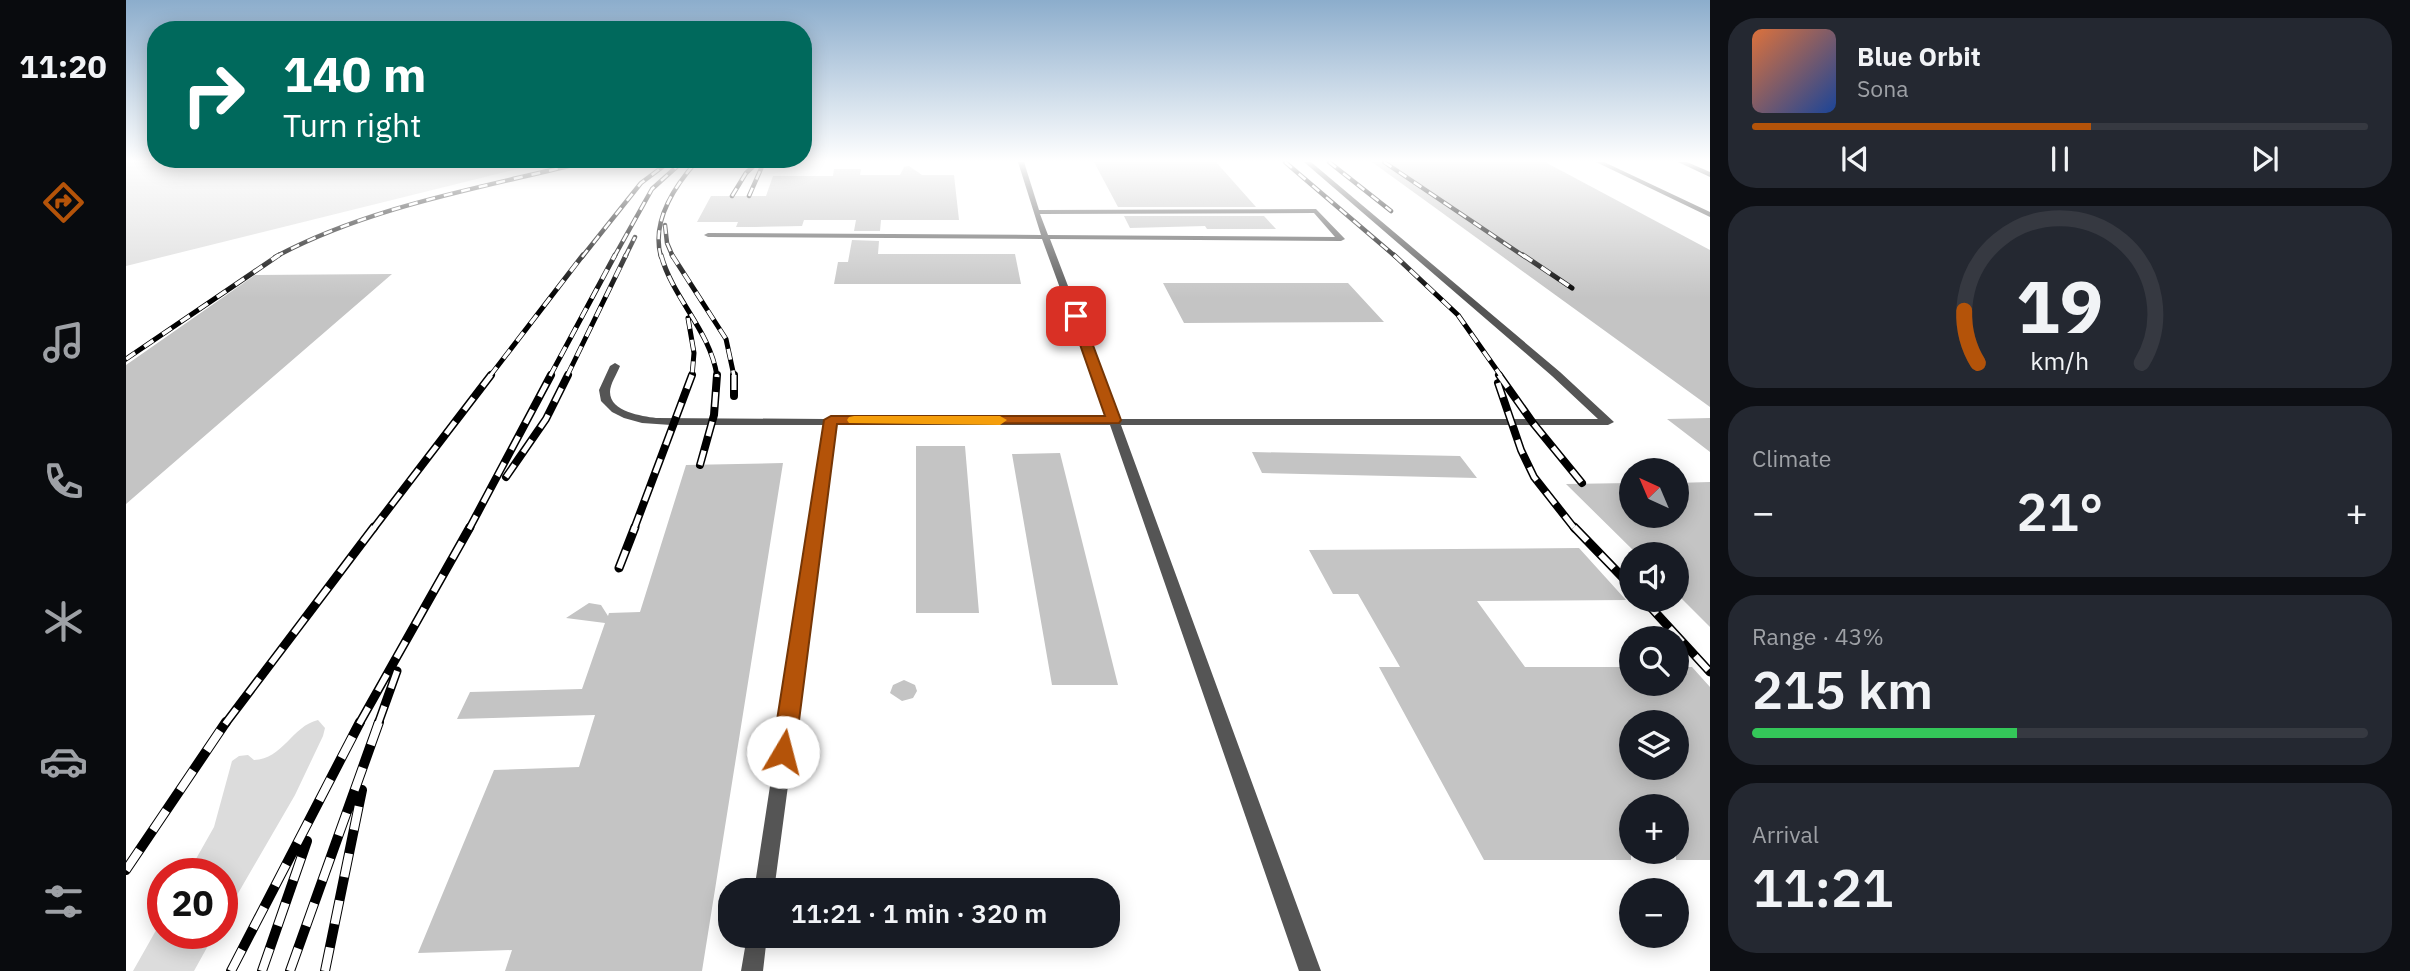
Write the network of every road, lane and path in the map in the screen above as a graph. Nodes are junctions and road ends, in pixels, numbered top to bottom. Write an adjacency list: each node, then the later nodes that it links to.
1 (1035, 207): 4 (lane)
2 (1360, 207): 10 (lane)
3 (1694, 207): 5 (lane)
4 (1036, 212): 7 (lane); 7 (lane)
5 (1710, 215)
6 (708, 235): 7 (lane)
7 (1048, 238): 10 (lane)
8 (615, 366): 9 (lane)
9 (831, 420): 10 (lane); 11 (lane)
10 (1114, 420): 14 (lane)
11 (766, 878)
12 (755, 948): 13 (lane)
13 (752, 971)
14 (1310, 971)

